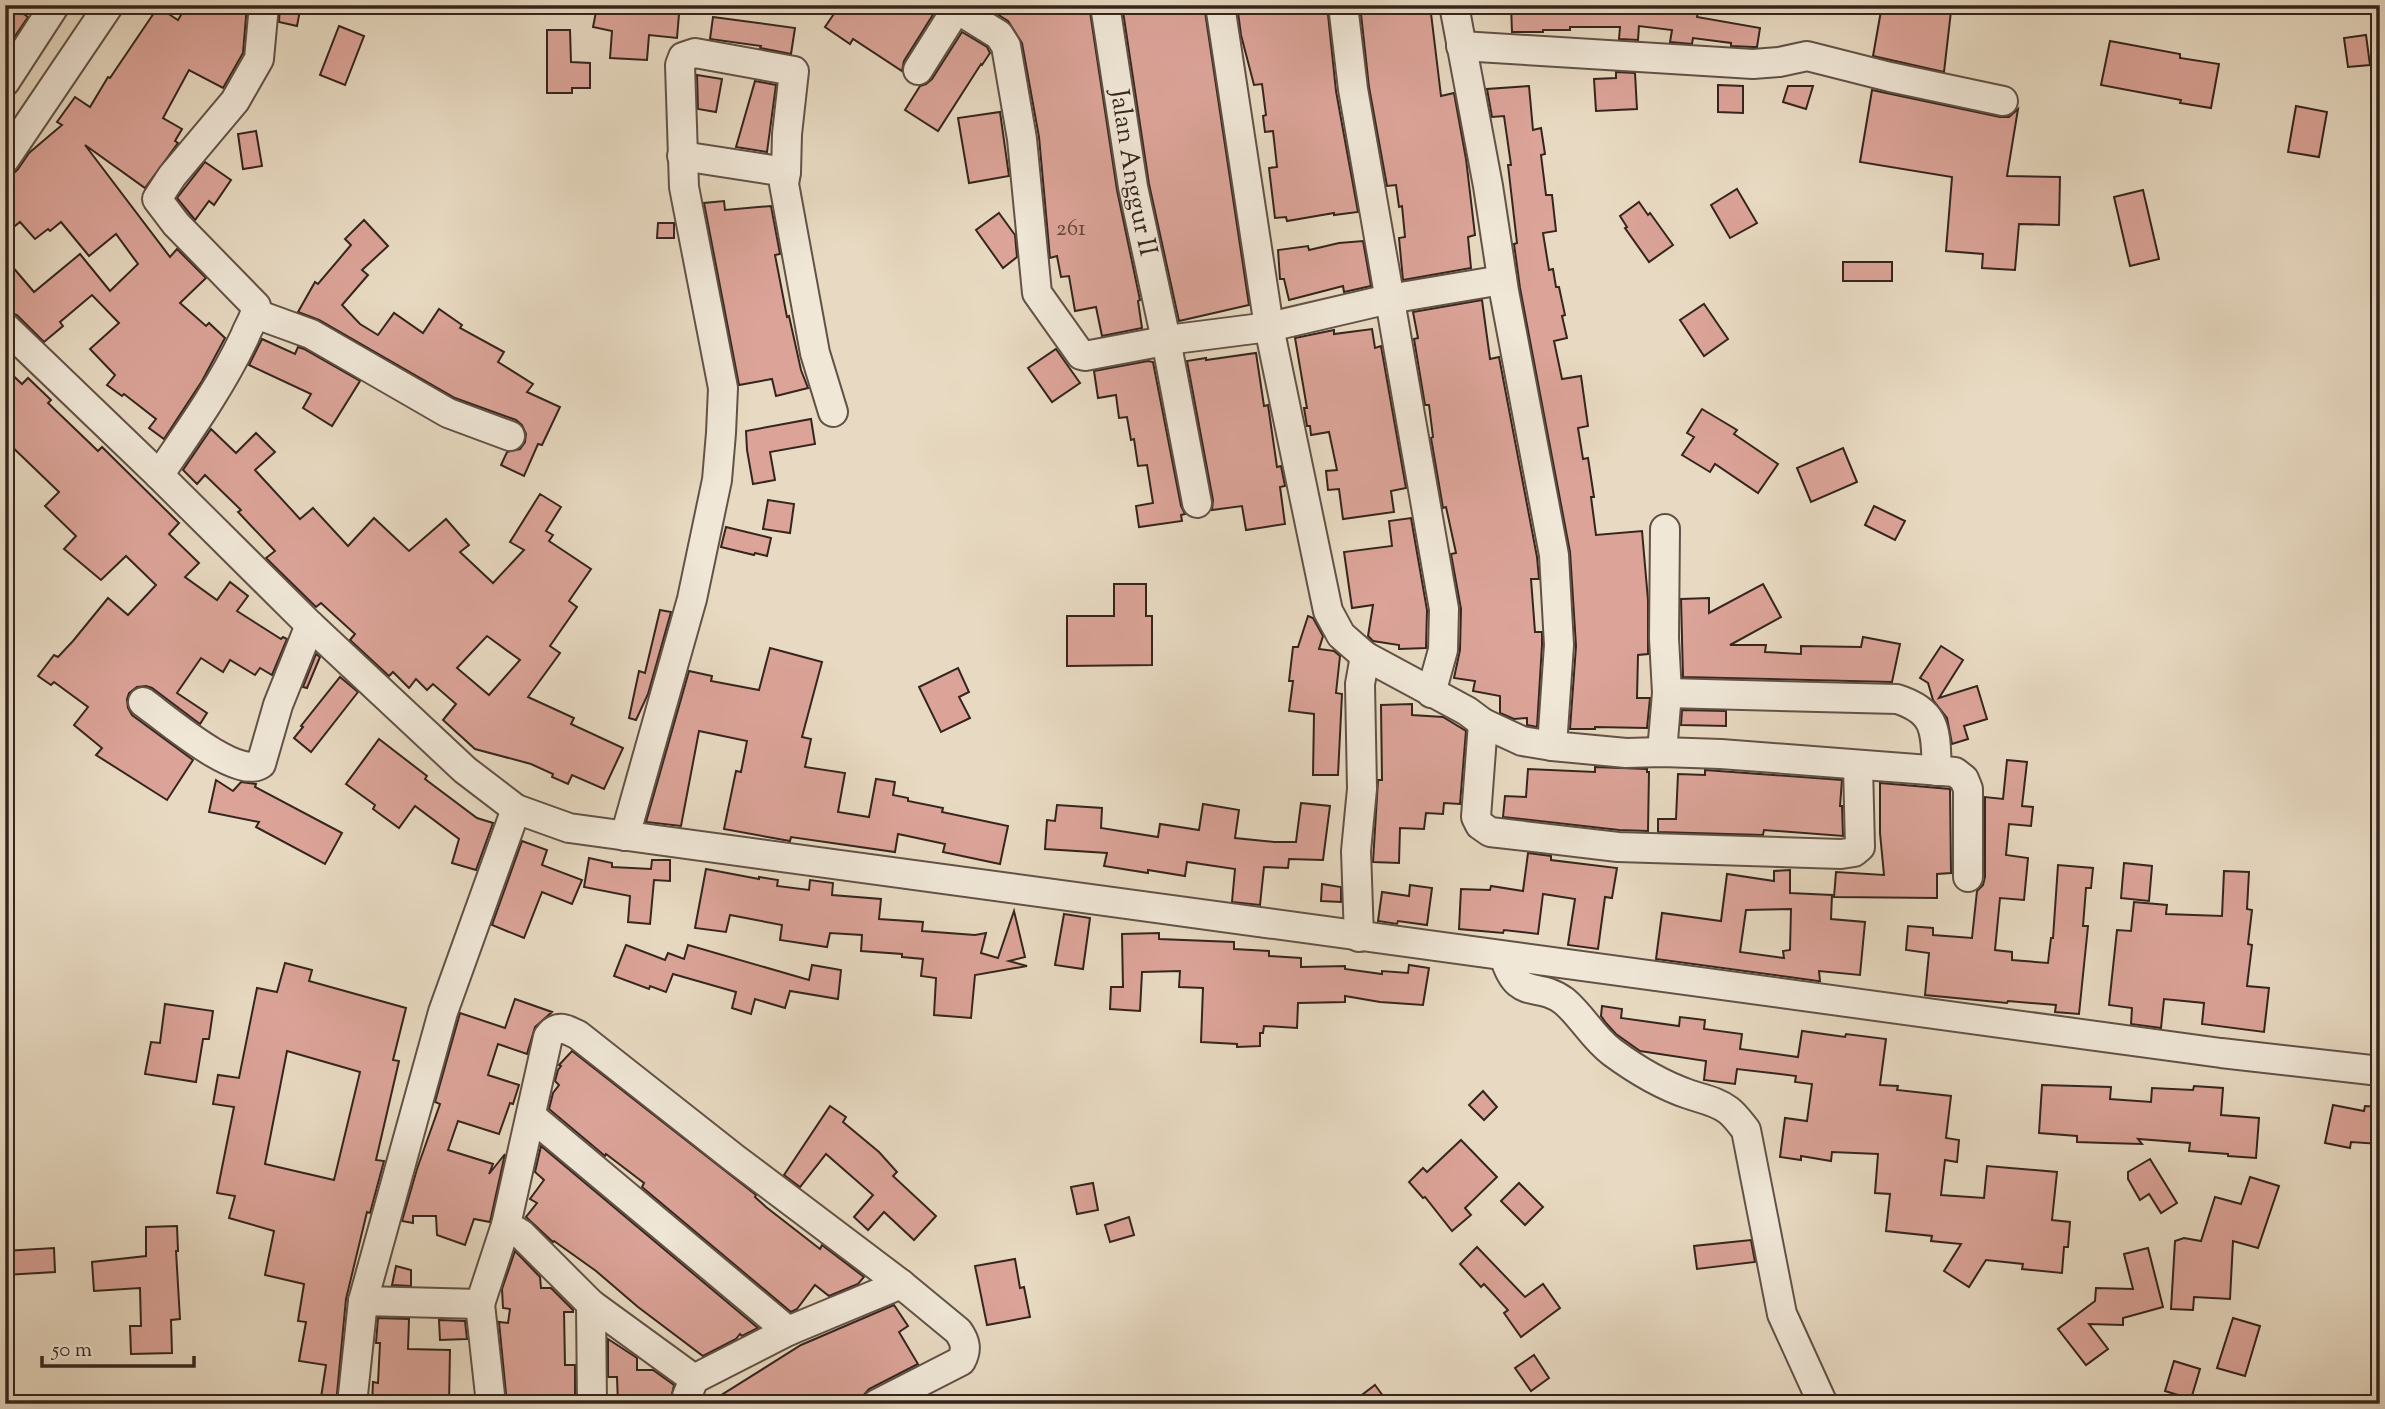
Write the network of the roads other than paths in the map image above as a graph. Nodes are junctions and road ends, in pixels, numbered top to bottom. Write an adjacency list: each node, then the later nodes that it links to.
1 (55, 5): 11 (street)
2 (109, 5): 14 (street)
3 (264, 5): 18 (street)
4 (1105, 5): 21 (street, Jalan Anggur II)
5 (1220, 5): 20 (street)
6 (1343, 5): 17 (street)
7 (1454, 5): 9 (street)
8 (958, 7): 10 (street); 21 (street)
9 (1461, 46): 12 (street); 16 (street)
10 (918, 70)
11 (5, 82)
12 (2003, 100)
13 (682, 156): 15 (street); 15 (street); 38 (street)
14 (5, 159)
15 (786, 172): 22 (street)
16 (1502, 280): 17 (street); 33 (street)
17 (1389, 299): 20 (street); 29 (street)
18 (256, 314): 23 (street); 24 (street)
19 (5, 327): 24 (street)
20 (1269, 327): 21 (street); 28 (street)
21 (1166, 340): 25 (street, Jalan Anggur II)
22 (833, 412)
23 (510, 436)
24 (159, 475): 27 (street)
25 (1198, 503)
26 (1665, 529): 30 (street)
27 (310, 625): 31 (street); 37 (street)
28 (1365, 656): 29 (street); 40 (street)
29 (1431, 693): 32 (street)
30 (1667, 693): 34 (street); 35 (street)
31 (143, 702)
32 (1482, 723): 33 (street); 36 (street)
33 (1552, 746): 34 (street)
34 (1662, 752): 36 (street)
35 (1936, 763): 36 (street); 39 (street)
36 (1858, 766)
37 (516, 809): 38 (street); 46 (street)
38 (625, 836): 40 (street)
39 (1969, 877)
40 (1359, 937): 41 (street)
41 (1504, 956): 42 (street); 55 (street)
42 (2380, 1071)
43 (531, 1116): 44 (street); 45 (street); 49 (street)
44 (506, 1225): 47 (street); 48 (street)
45 (901, 1284): 49 (street); 54 (street)
46 (363, 1301): 47 (street); 51 (street)
47 (480, 1304): 52 (street)
48 (591, 1304): 50 (street); 53 (street)
49 (788, 1331): 50 (street)
50 (691, 1392)
51 (352, 1404)
52 (491, 1404)
53 (592, 1404)
54 (877, 1404)
55 (1823, 1404)

